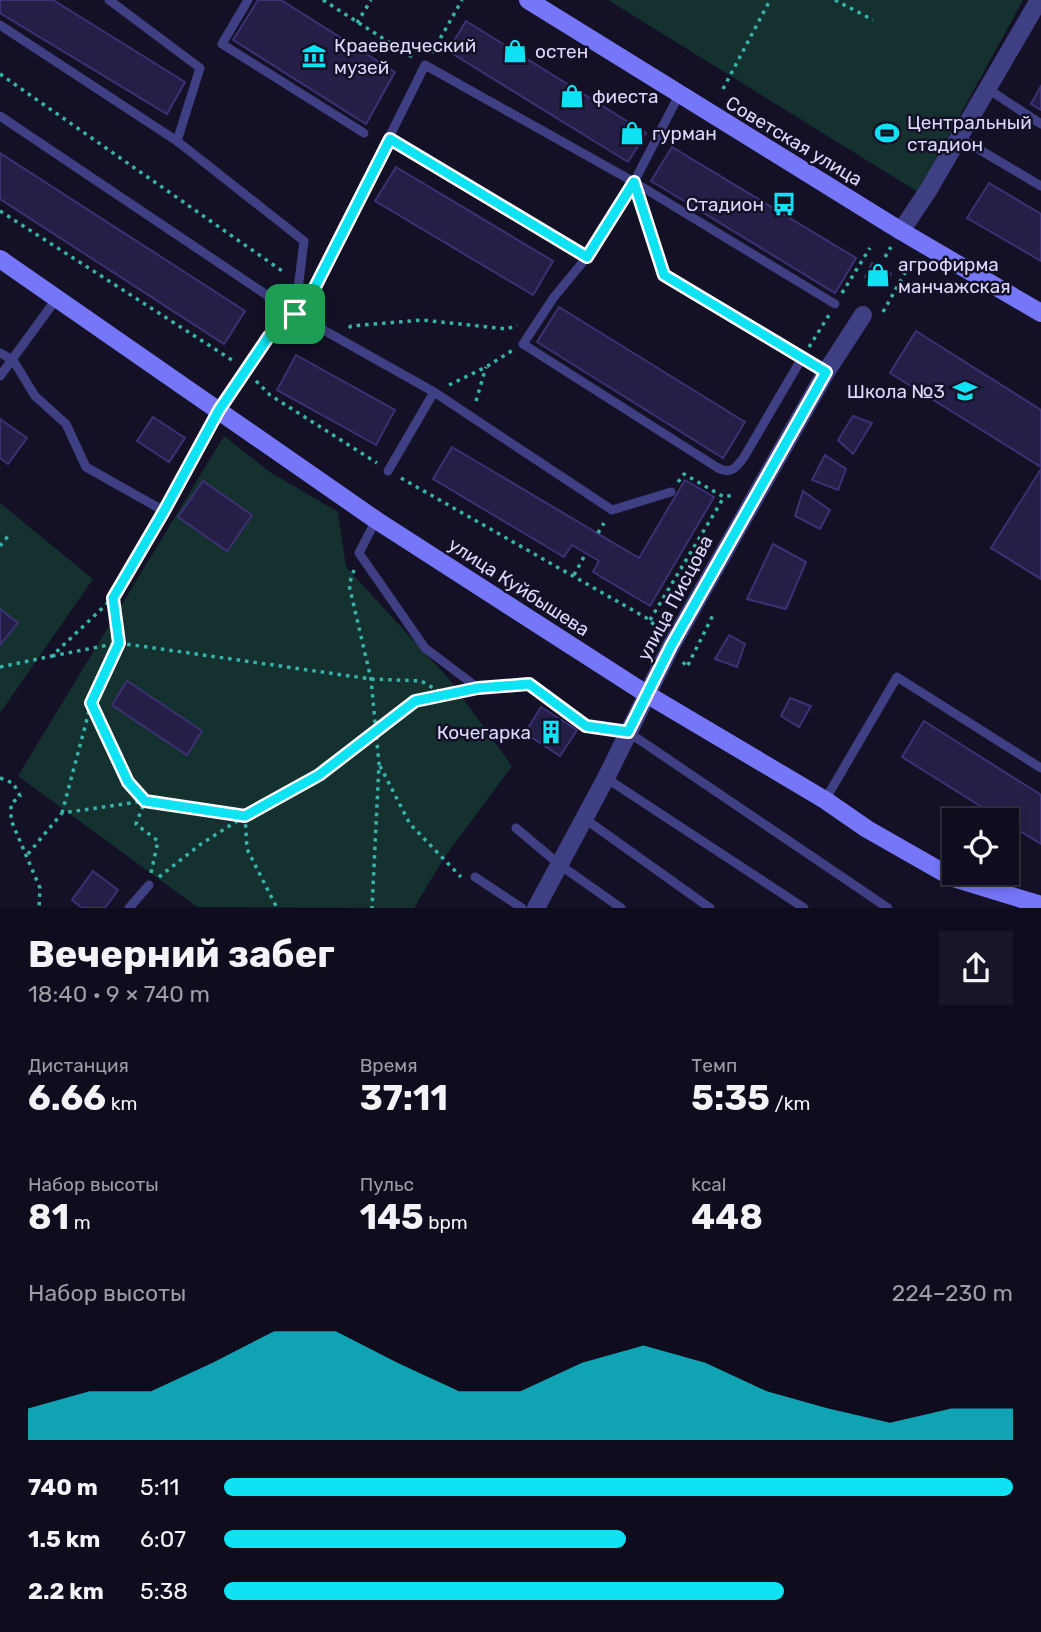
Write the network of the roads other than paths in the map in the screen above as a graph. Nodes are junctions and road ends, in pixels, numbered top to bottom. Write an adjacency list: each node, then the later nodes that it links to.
1 (109, 0): 13 (lane)
2 (248, 0): 10 (lane)
3 (528, 0): 7 (main road, Советская улица)
4 (1039, 0): 6 (street)
5 (0, 25): 13 (lane)
6 (988, 89): 9 (lane); 11 (street)
7 (679, 95): 14 (lane); 16 (main road, Советская улица)
8 (0, 116): 22 (lane)
9 (1041, 124)
10 (364, 133)
11 (958, 137): 15 (lane); 16 (street)
12 (390, 139): 14 (lane); 17 (lane); 22 (lane)
13 (177, 141): 22 (lane)
14 (634, 182): 17 (lane); 20 (lane); 25 (lane)
15 (1041, 186)
16 (901, 231): 21 (main road, Советская улица)
17 (587, 257): 25 (lane)
18 (0, 259): 19 (main road, улица Куйбышева)
19 (57, 298): 26 (lane); 30 (main road, улица Куйбышева)
20 (835, 304)
21 (1041, 313)
22 (295, 314): 29 (lane); 30 (lane)
23 (863, 316): 27 (street, улица Писцова)
24 (0, 354): 26 (lane)
25 (802, 358): 27 (lane)
26 (13, 360): 28 (lane); 33 (lane)
27 (826, 372): 35 (street, улица Писцова)
28 (0, 376)
29 (434, 392): 31 (lane); 32 (lane)
30 (219, 410): 34 (main road, улица Куйбышева)
31 (388, 471)
32 (671, 492)
33 (164, 511)
34 (376, 520): 35 (main road, улица Куйбышева); 36 (lane)
35 (648, 695): 36 (street, улица Писцова); 39 (main road, улица Куйбышева)
36 (628, 732): 38 (street, улица Писцова); 52 (lane)
37 (1041, 768): 39 (lane)
38 (606, 778): 40 (street, улица Писцова); 51 (lane)
39 (825, 800): 45 (main road, улица Куйбышева)
40 (585, 819): 42 (street, улица Писцова); 50 (lane)
41 (516, 828): 42 (lane)
42 (560, 865): 48 (street, улица Писцова); 49 (lane)
43 (475, 877): 47 (lane)
44 (149, 885): 46 (lane)
45 (1041, 905)
46 (129, 908)
47 (522, 908)
48 (536, 908)
49 (621, 908)
50 (710, 908)
51 (804, 908)
52 (888, 908)

